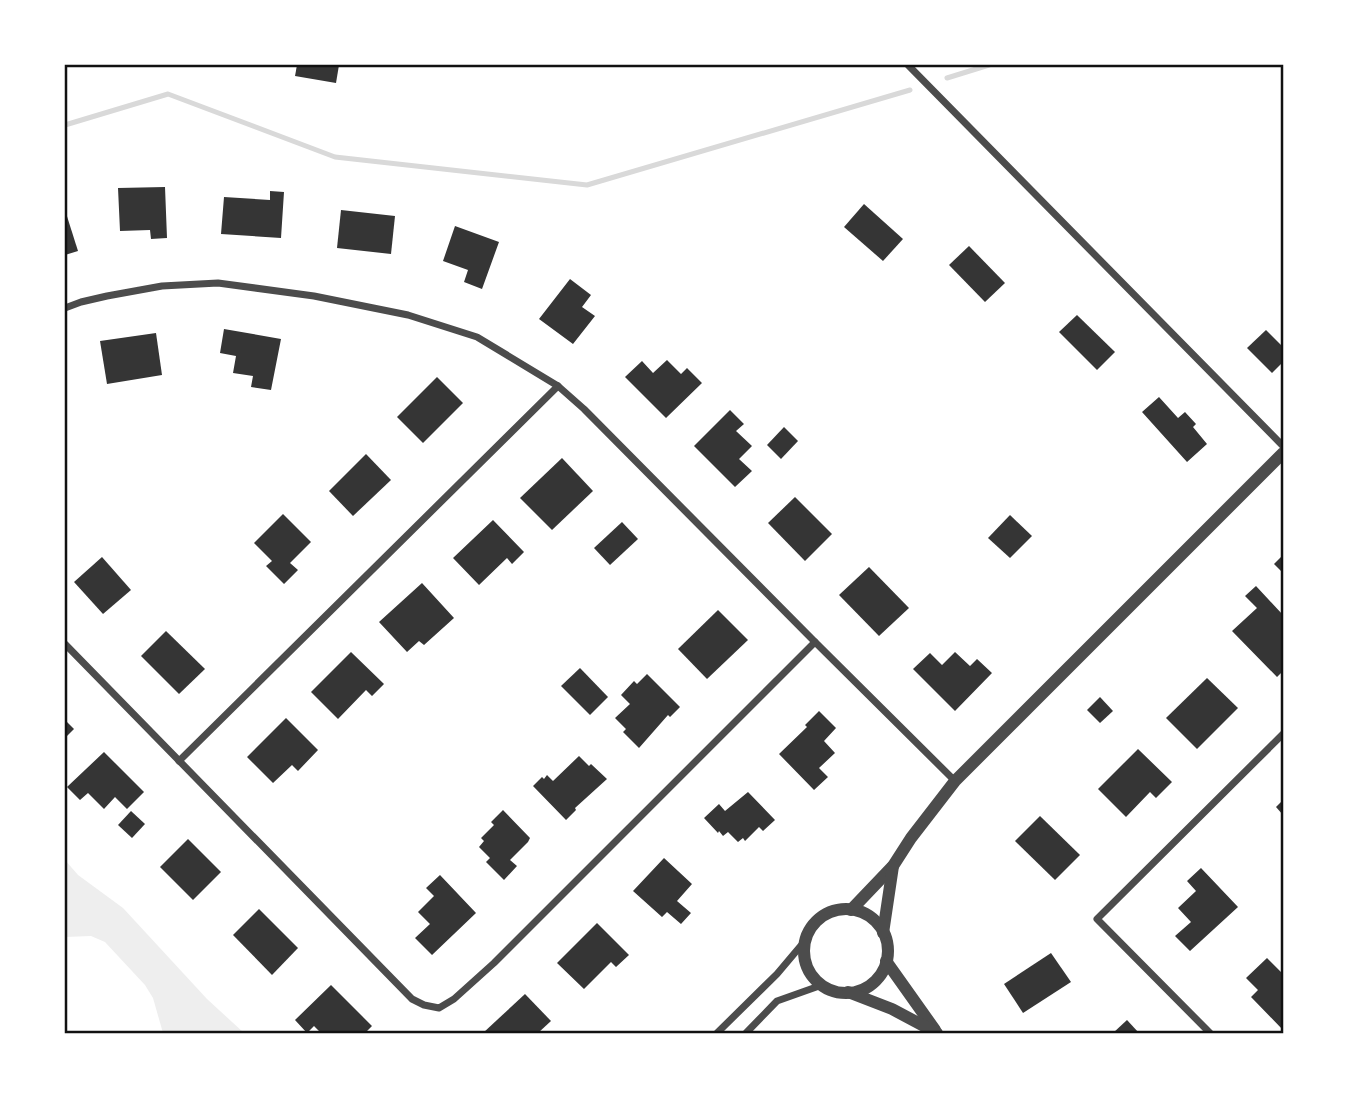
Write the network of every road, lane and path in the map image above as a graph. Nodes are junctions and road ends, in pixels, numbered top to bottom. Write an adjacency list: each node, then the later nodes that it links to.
1 (908, 65): 4 (street)
2 (65, 308): 3 (street)
3 (558, 386): 6 (street); 9 (street)
4 (1283, 446)
5 (1283, 453): 10 (street)
6 (815, 642): 9 (street); 10 (street)
7 (65, 644): 9 (street)
8 (1283, 734): 21 (street)
9 (179, 761)
10 (955, 781): 11 (street)
11 (893, 866): 12 (street); 13 (street)
12 (851, 910): 13 (street); 14 (street)
13 (883, 933): 15 (street)
14 (804, 942): 16 (street); 18 (street)
15 (886, 961): 17 (street); 20 (street)
16 (822, 985): 17 (street); 19 (street)
17 (848, 992): 20 (street)
18 (717, 1033)
19 (746, 1033)
20 (937, 1033)
21 (1210, 1033)

